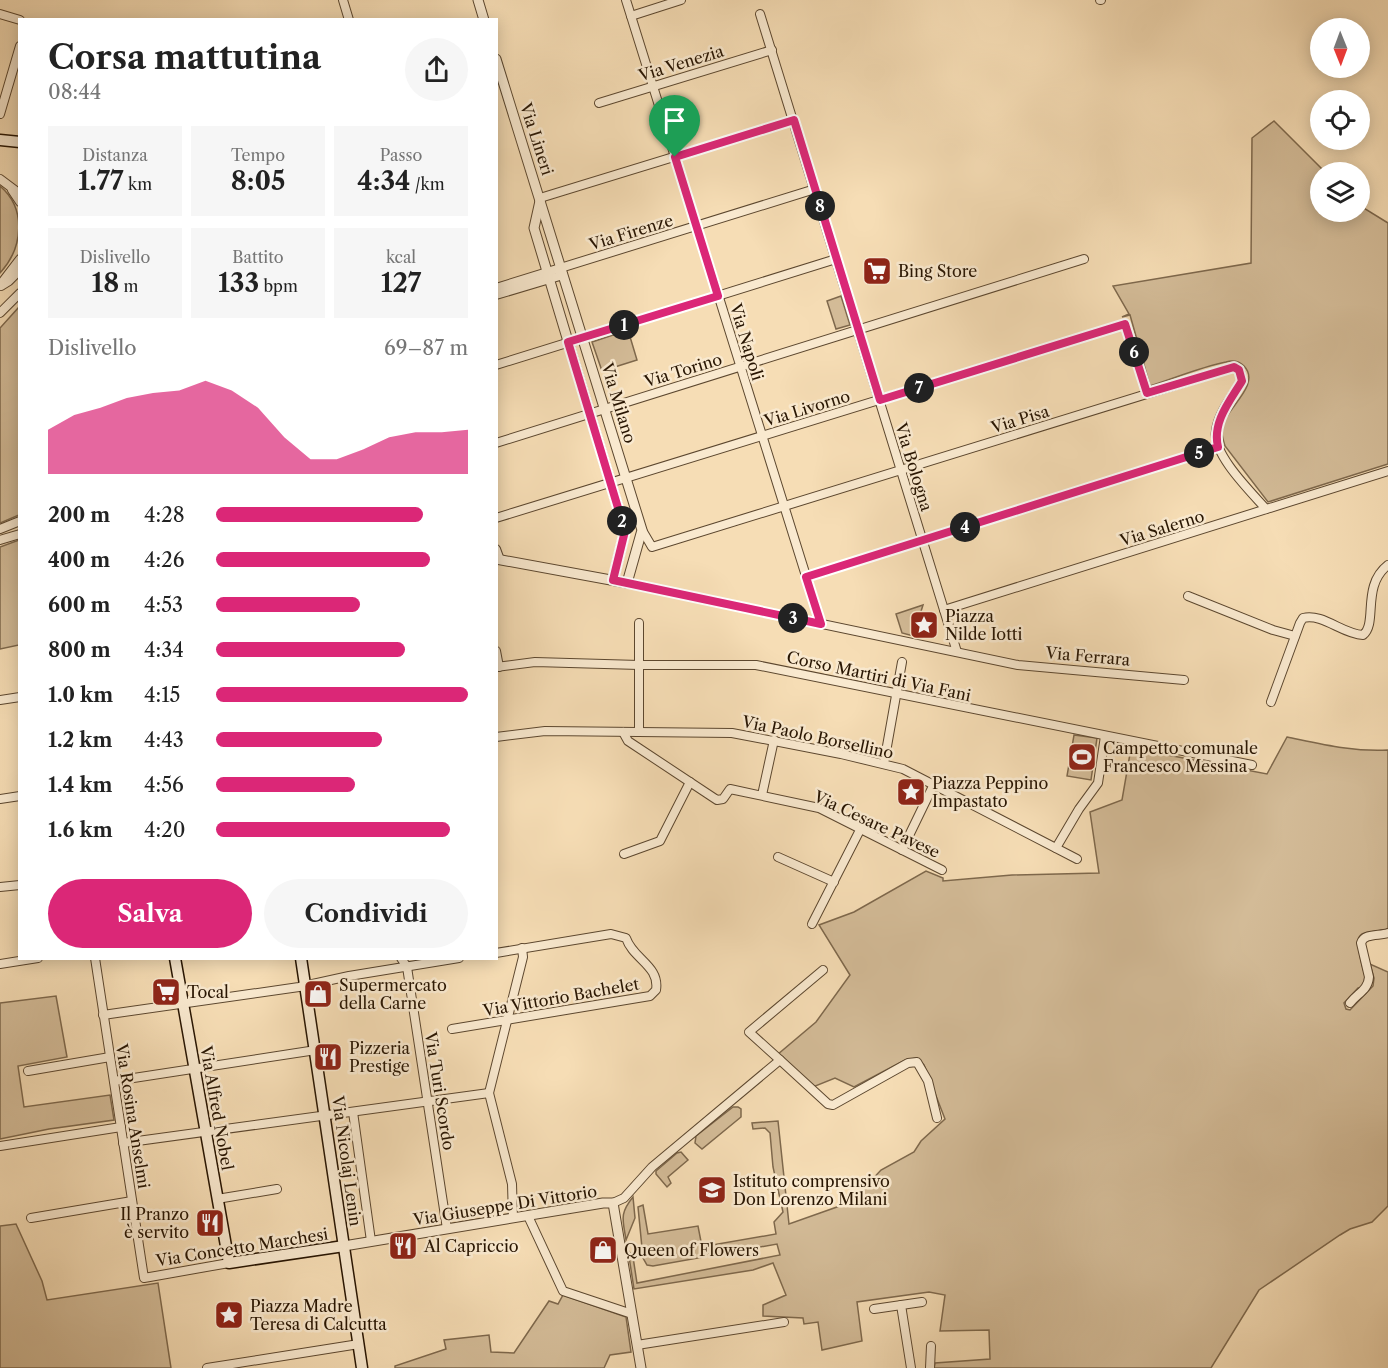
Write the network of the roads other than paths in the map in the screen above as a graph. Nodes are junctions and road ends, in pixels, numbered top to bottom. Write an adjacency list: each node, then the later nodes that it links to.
1 (343, 0): 8 (street)
2 (478, 0): 9 (street)
3 (626, 0): 7 (street, Via Napoli)
4 (681, 0): 7 (street)
5 (0, 14): 10 (street)
6 (760, 14): 11 (street, Via Bologna)
7 (631, 16): 14 (street, Via Napoli)
8 (348, 18)
9 (483, 18)
10 (18, 19)
11 (772, 50): 14 (street, Via Venezia); 17 (street, Via Bologna)
12 (18, 53): 16 (street)
13 (498, 65): 25 (street, Via Lineri)
14 (653, 86): 15 (street, Via Venezia); 20 (street, Via Napoli)
15 (599, 103)
16 (0, 114)
17 (794, 120): 20 (street); 23 (street, Via Bologna)
18 (0, 140): 19 (main road)
19 (18, 142)
20 (675, 157): 25 (street); 27 (street, Via Napoli)
21 (0, 179): 22 (street)
22 (9, 187): 24 (street); 26 (street)
23 (815, 189): 27 (street, Via Firenze); 29 (street, Via Bologna)
24 (18, 193)
25 (540, 198): 28 (street, Via Lineri); 33 (street, Via Milano)
26 (18, 199)
27 (697, 226): 33 (street, Via Firenze); 38 (street, Via Napoli)
28 (534, 228): 34 (street, Via Milano)
29 (836, 259): 38 (street); 40 (street, Via Bologna)
30 (1084, 259): 40 (street, Via Torino)
31 (18, 262): 35 (street)
32 (18, 272): 35 (street)
33 (562, 272): 34 (street, Via Firenze); 41 (street, Via Milano)
34 (548, 276): 36 (street, Via Firenze); 36 (street, Via Firenze); 42 (street, Via Milano)
35 (0, 286)
36 (498, 291)
37 (18, 294): 39 (street)
38 (718, 296): 41 (street); 44 (street, Via Napoli)
39 (0, 313)
40 (858, 330): 44 (street, Via Torino); 46 (street, Via Bologna)
41 (583, 338): 42 (street); 47 (street, Via Milano)
42 (568, 342): 43 (street); 48 (street, Via Milano)
43 (498, 364)
44 (741, 366): 47 (street, Via Torino); 49 (street, Via Napoli)
45 (1147, 393): 46 (street, Via Livorno); 51 (street, Via Pisa); 52 (street, Via Pisa)
46 (880, 400): 49 (street, Via Livorno); 52 (street, Via Bologna)
47 (606, 409): 48 (street, Via Torino); 54 (street, Via Milano)
48 (589, 414): 50 (street, Via Torino); 55 (street, Via Milano)
49 (762, 436): 54 (street, Via Livorno); 56 (street, Via Napoli)
50 (498, 442)
51 (1218, 447): 57 (street); 64 (street)
52 (901, 470): 56 (street, Via Pisa); 64 (street, Via Bologna)
53 (1388, 471): 57 (street, Via Salerno)
54 (627, 478): 55 (street, Via Livorno); 61 (street, Via Milano)
55 (610, 483): 58 (street, Via Livorno); 68 (street, Via Milano)
56 (784, 506): 61 (street, Via Pisa); 67 (street, Via Napoli)
57 (1266, 509): 71 (street, Via Salerno)
58 (498, 517)
59 (18, 522): 60 (street)
60 (0, 529)
61 (642, 530): 69 (street)
62 (18, 535): 63 (street)
63 (0, 540)
64 (923, 540): 67 (street); 71 (street, Via Bologna)
65 (498, 560): 68 (street, Via Ferrara)
66 (1388, 565): 74 (street)
67 (806, 577): 73 (street, Via Napoli)
68 (613, 580): 69 (street, Via Ferrara)
69 (627, 583): 73 (street, Via Ferrara)
70 (1188, 596): 74 (street)
71 (944, 610): 75 (street, Via Bologna)
72 (639, 623): 77 (street)
73 (821, 624): 75 (street, Via Ferrara)
74 (1295, 636): 83 (street)
75 (957, 652): 79 (street, Via Ferrara)
76 (902, 662): 80 (street)
77 (639, 665): 78 (street, Corso Martiri di Via Fani); 80 (street, Corso Martiri di Via Fani); 85 (street)
78 (498, 667)
79 (1184, 680)
80 (896, 693): 86 (street, Corso Martiri di Via Fani); 89 (street)
81 (18, 697): 82 (street)
82 (0, 700)
83 (1271, 702)
84 (623, 732): 85 (street, Via Paolo Borsellino); 87 (street, Via Paolo Borsellino); 91 (street)
85 (639, 732): 88 (street, Via Paolo Borsellino)
86 (1105, 736): 90 (street, Corso Martiri di Via Fani); 97 (street)
87 (498, 737)
88 (774, 740): 89 (street, Via Paolo Borsellino); 93 (street)
89 (884, 763): 92 (street, Via Paolo Borsellino)
90 (1252, 765)
91 (690, 782): 93 (street, Via Cesare Pavese); 99 (street)
92 (934, 784): 97 (street, Via Paolo Borsellino); 98 (street)
93 (762, 795): 96 (street, Via Cesare Pavese)
94 (18, 796): 95 (street)
95 (0, 799)
96 (861, 828): 98 (street, Via Cesare Pavese); 103 (street)
97 (1056, 848): 101 (street, Via Paolo Borsellino)
98 (902, 849): 102 (street, Via Cesare Pavese)
99 (624, 854)
100 (778, 857): 103 (street)
101 (1077, 859)
102 (942, 870)
103 (834, 882): 106 (street)
104 (18, 885): 105 (street)
105 (0, 888)
106 (812, 924)
107 (1388, 933): 120 (street)
108 (522, 948): 109 (street); 123 (street); 123 (street, Via Vittorio Bachelet)
109 (498, 952)
110 (25, 960): 116 (street)
111 (95, 960): 122 (street, Via Rosina Anselmi)
112 (175, 960): 121 (main road, Via Alfred Nobel)
113 (301, 960): 119 (main road, Via Nicolaj Lenin)
114 (402, 960): 117 (street, Via Turi Scordo)
115 (438, 960): 117 (street)
116 (0, 964)
117 (407, 967): 119 (street); 132 (street, Via Turi Scordo)
118 (823, 970): 127 (street)
119 (305, 985): 121 (street); 125 (main road, Via Nicolaj Lenin)
120 (1350, 1003)
121 (183, 1004): 122 (street); 128 (main road, Via Alfred Nobel)
122 (103, 1015): 126 (street, Via Rosina Anselmi)
123 (508, 1020): 124 (street, Via Vittorio Bachelet); 131 (street)
124 (452, 1029)
125 (315, 1050): 128 (street); 134 (main road, Via Nicolaj Lenin)
126 (110, 1057): 129 (street); 130 (street, Via Rosina Anselmi)
127 (780, 1060): 135 (street); 143 (street)
128 (194, 1069): 130 (street); 137 (main road, Via Alfred Nobel)
129 (28, 1071)
130 (114, 1082): 136 (street, Via Rosina Anselmi)
131 (489, 1093): 132 (street); 146 (street)
132 (428, 1101): 133 (street); 147 (street, Via Turi Scordo)
133 (352, 1112): 134 (street); 148 (street)
134 (325, 1116): 137 (street); 149 (main road, Via Nicolaj Lenin)
135 (937, 1118)
136 (121, 1127): 138 (street, Via Rosina Anselmi); 139 (street)
137 (206, 1132): 138 (street); 141 (main road, Via Alfred Nobel)
138 (123, 1143): 142 (street, Via Rosina Anselmi)
139 (0, 1146)
140 (277, 1189): 141 (street)
141 (217, 1199): 150 (main road, Via Alfred Nobel)
142 (132, 1201): 145 (street); 151 (street, Via Rosina Anselmi)
143 (613, 1203): 144 (street, Via Giuseppe Di Vittorio); 155 (street, Via Giuseppe Di Vittorio)
144 (528, 1216): 146 (street, Via Giuseppe Di Vittorio); 155 (street)
145 (31, 1218)
146 (513, 1218): 147 (street, Via Giuseppe Di Vittorio)
147 (447, 1229): 148 (street, Via Giuseppe Di Vittorio)
148 (371, 1241): 149 (street, Via Giuseppe Di Vittorio)
149 (344, 1246): 150 (main road, Via Concetto Marchesi); 157 (main road, Via Nicolaj Lenin)
150 (229, 1263): 151 (street, Via Concetto Marchesi)
151 (144, 1278)
152 (922, 1302): 153 (street)
153 (901, 1305): 154 (street); 163 (street)
154 (874, 1310)
155 (632, 1314): 158 (street, Via Giuseppe Di Vittorio)
156 (784, 1322): 158 (street)
157 (359, 1344): 160 (street); 161 (main road, Via Nicolaj Lenin)
158 (637, 1345): 162 (street, Via Giuseppe Di Vittorio)
159 (931, 1346): 164 (street)
160 (207, 1368)
161 (362, 1368)
162 (641, 1368)
163 (910, 1368)
164 (930, 1368)

